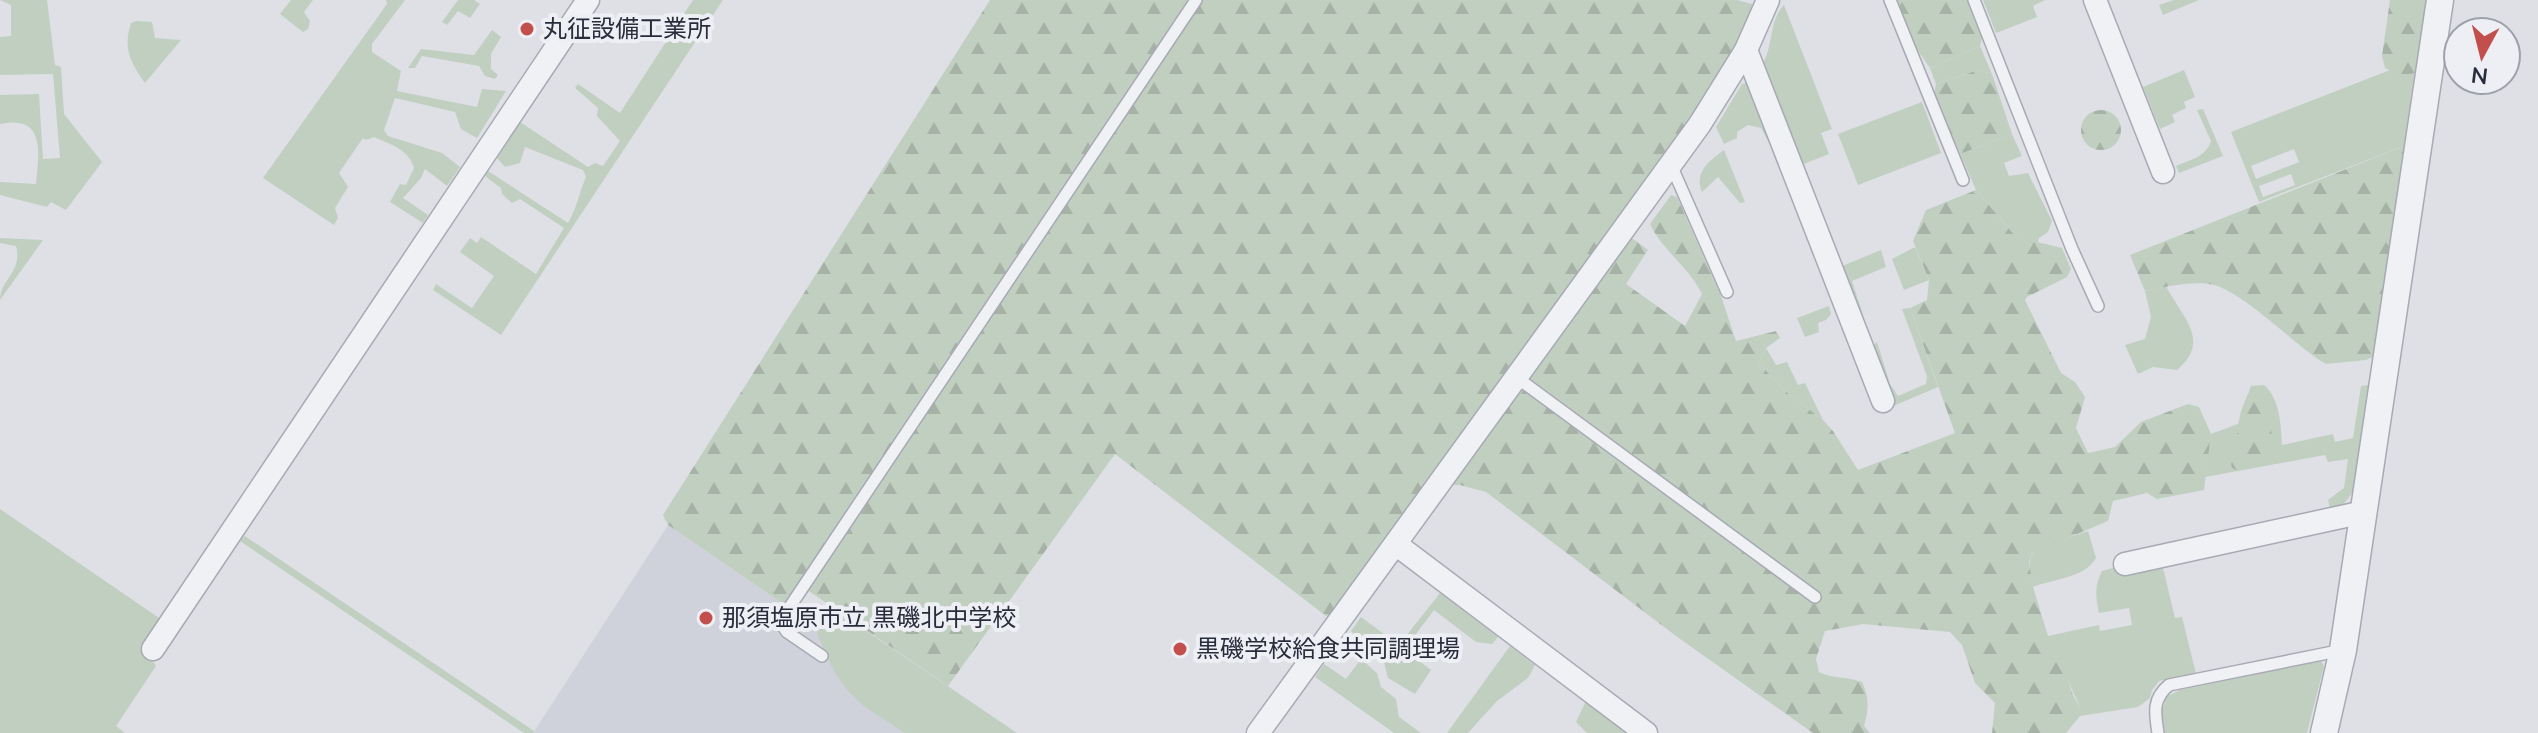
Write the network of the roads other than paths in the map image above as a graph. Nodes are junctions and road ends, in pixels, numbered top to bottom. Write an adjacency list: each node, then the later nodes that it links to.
1 (588, 0): 20 (street)
2 (1196, 0): 22 (lane)
3 (1768, 0): 8 (street)
4 (1890, 0): 11 (lane)
5 (1974, 0): 13 (lane)
6 (2095, 0): 10 (street)
7 (2440, 0): 16 (street)
8 (1746, 50): 9 (street); 15 (street)
9 (1671, 165): 12 (lane); 14 (street)
10 (2163, 172)
11 (1963, 180)
12 (1727, 292)
13 (2098, 306)
14 (1516, 377): 17 (street); 19 (lane)
15 (1883, 401)
16 (2364, 512): 18 (street); 21 (street)
17 (1397, 545): 23 (street); 24 (street)
18 (2125, 564)
19 (1815, 597)
20 (153, 649)
21 (2343, 650): 25 (lane); 26 (street)
22 (822, 656)
23 (1258, 733)
24 (1646, 733)
25 (2158, 733)
26 (2324, 733)

